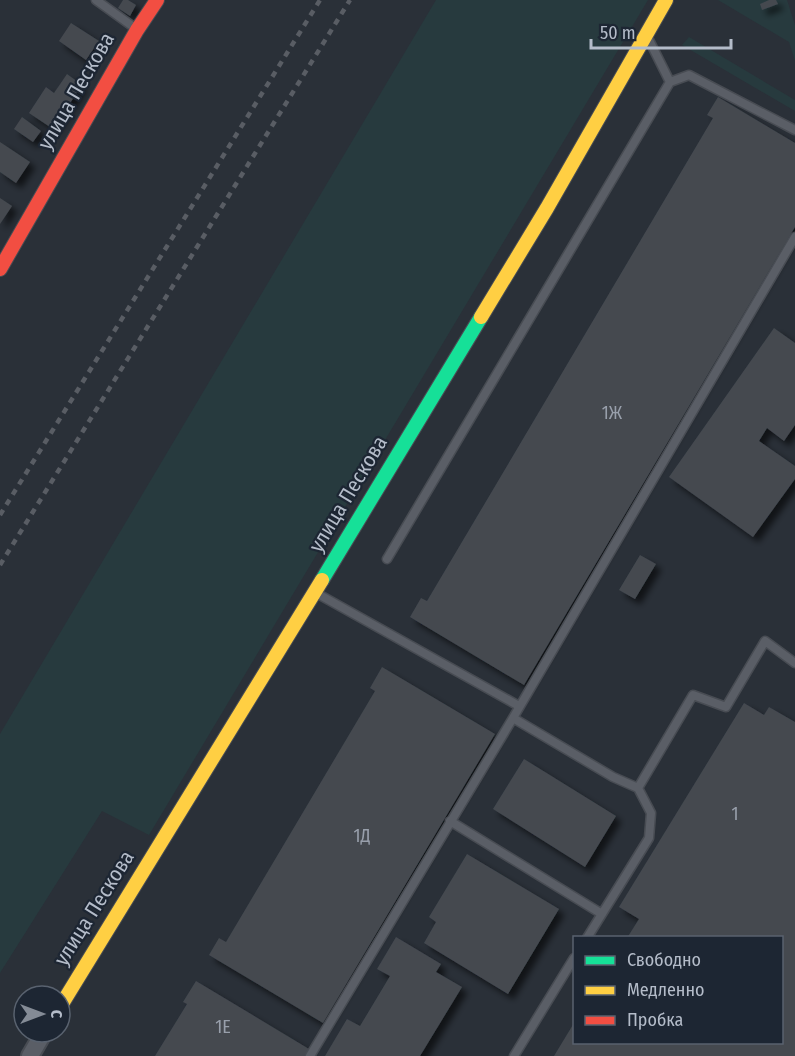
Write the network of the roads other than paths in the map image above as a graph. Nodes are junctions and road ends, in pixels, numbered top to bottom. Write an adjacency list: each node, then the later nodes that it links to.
1 (96, 0): 4 (lane)
2 (157, 0): 4 (street, улица Пескова)
3 (666, 0): 5 (street, улица Пескова)
4 (137, 30): 9 (street, улица Пескова)
5 (646, 35): 6 (lane); 11 (street, улица Пескова)
6 (670, 82): 7 (lane); 10 (lane)
7 (795, 130)
8 (795, 237): 13 (lane)
9 (0, 268)
10 (387, 559)
11 (315, 592): 13 (lane); 20 (street, улица Пескова)
12 (795, 663): 15 (lane)
13 (519, 706): 14 (lane)
14 (513, 718): 15 (lane); 16 (lane)
15 (638, 788): 17 (lane)
16 (450, 821): 17 (lane); 21 (lane)
17 (602, 914): 18 (lane)
18 (588, 936)
19 (573, 960): 22 (lane)
20 (72, 987)
21 (309, 1056)
22 (514, 1056)

